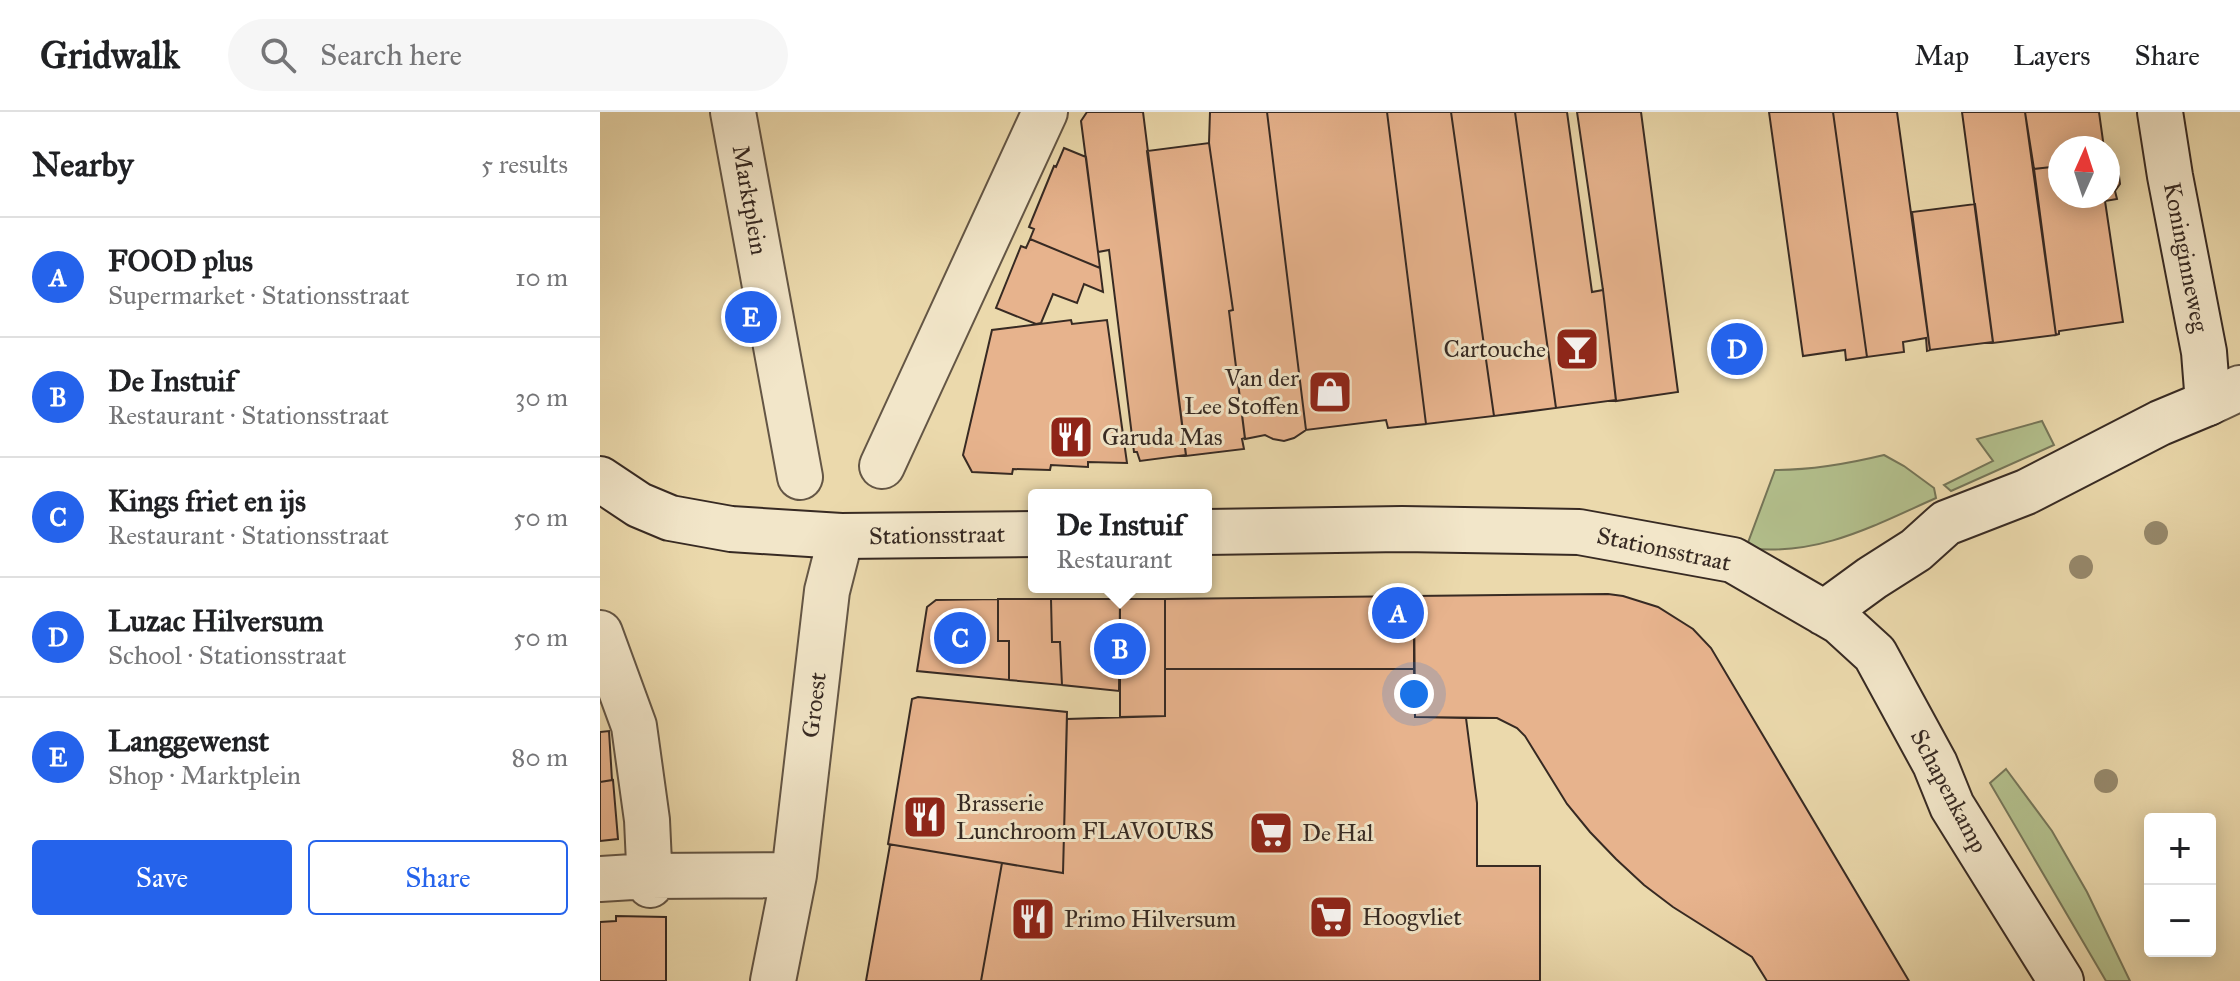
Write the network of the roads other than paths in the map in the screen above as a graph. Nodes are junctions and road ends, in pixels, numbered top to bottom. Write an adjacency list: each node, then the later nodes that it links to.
1 (733, 112): 6 (street, Marktplein)
2 (1045, 112): 5 (street)
3 (2160, 112): 4 (street, Koninginneweg)
4 (2224, 395): 11 (street)
5 (882, 466)
6 (800, 477)
7 (600, 479): 10 (street, Stationsstraat)
8 (1212, 532): 11 (street, Stationsstraat)
9 (1028, 534): 10 (street, Stationsstraat)
10 (841, 536): 13 (street, Groest)
11 (1824, 613): 17 (street, Schapenkamp)
12 (600, 633): 15 (street)
13 (794, 875): 15 (street); 16 (street, Groest)
14 (600, 879): 15 (street)
15 (650, 880)
16 (773, 981)
17 (2061, 981)

